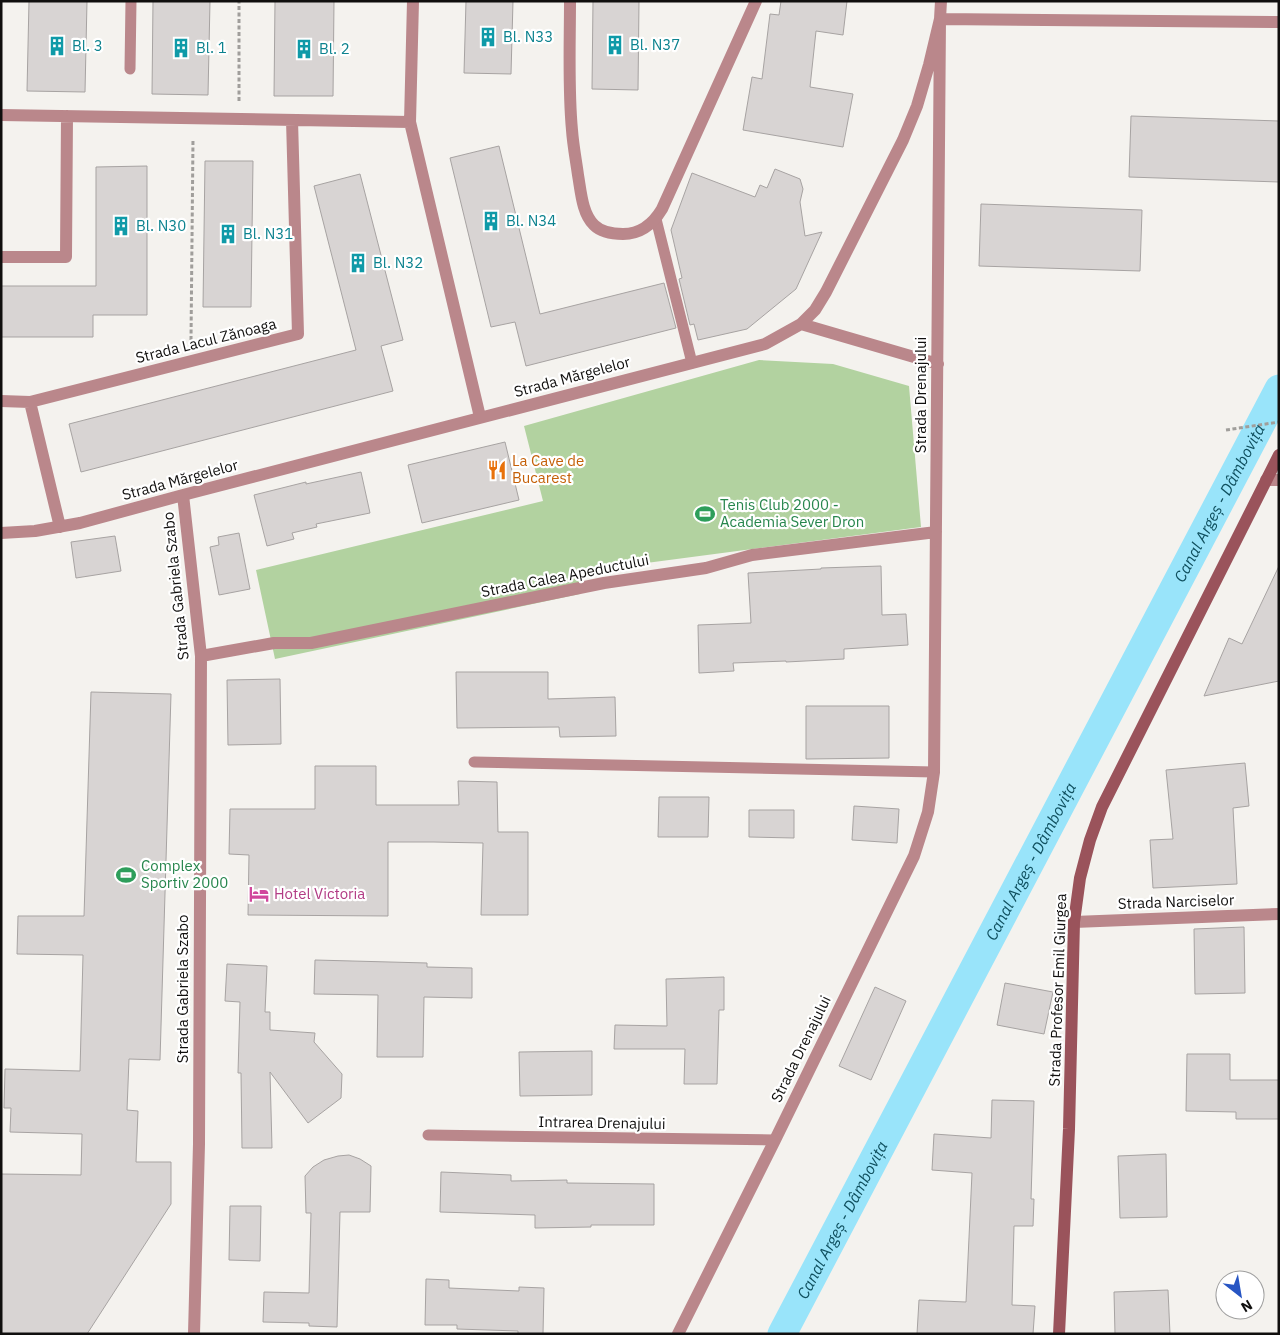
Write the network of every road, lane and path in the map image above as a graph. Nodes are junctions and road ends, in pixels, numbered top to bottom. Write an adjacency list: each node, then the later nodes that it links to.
1 (130, 1): 9 (lane)
2 (239, 1): 13 (path)
3 (413, 1): 15 (street)
4 (570, 1): 16 (street)
5 (756, 1): 16 (street)
6 (941, 1): 7 (street, Strada Mărgelelor)
7 (940, 19): 8 (street); 18 (street, Strada Mărgelelor); 21 (street, Strada Drenajului)
8 (1279, 22)
9 (130, 69)
10 (1, 115): 11 (street)
11 (66, 116): 12 (street); 17 (street)
12 (193, 118): 13 (street); 19 (path)
13 (239, 119): 14 (street)
14 (292, 120): 15 (street); 19 (street, Strada Lacul Zănoaga)
15 (410, 122): 24 (street)
16 (656, 219): 20 (lane)
17 (1, 257)
18 (801, 324): 20 (street, Strada Mărgelelor); 21 (street)
19 (191, 361): 23 (street, Strada Lacul Zănoaga)
20 (692, 363): 24 (street, Strada Mărgelelor)
21 (938, 364): 31 (street, Strada Drenajului)
22 (1, 401): 23 (street, Strada Lacul Zănoaga)
23 (30, 402): 30 (street)
24 (480, 417): 29 (street, Strada Mărgelelor)
25 (1279, 422): 26 (path)
26 (1226, 430)
27 (1279, 455): 28 (street, Strada Profesor Emil Giurgea)
28 (1272, 480): 37 (street, Strada Profesor Emil Giurgea)
29 (183, 495): 30 (street, Strada Mărgelelor); 33 (street, Strada Gabriela Szabo)
30 (60, 527): 32 (street, Strada Mărgelelor)
31 (936, 532): 33 (street, Strada Calea Apeductului); 35 (street, Strada Drenajului)
32 (1, 533)
33 (201, 656): 40 (street, Strada Gabriela Szabo)
34 (474, 762): 35 (lane)
35 (934, 772): 39 (street, Strada Drenajului)
36 (1279, 914): 37 (street, Strada Narciselor)
37 (1074, 922): 42 (street, Strada Profesor Emil Giurgea)
38 (428, 1136): 39 (lane, Intrarea Drenajului)
39 (775, 1140): 41 (street, Strada Drenajului)
40 (194, 1334)
41 (678, 1334)
42 (1059, 1334)

